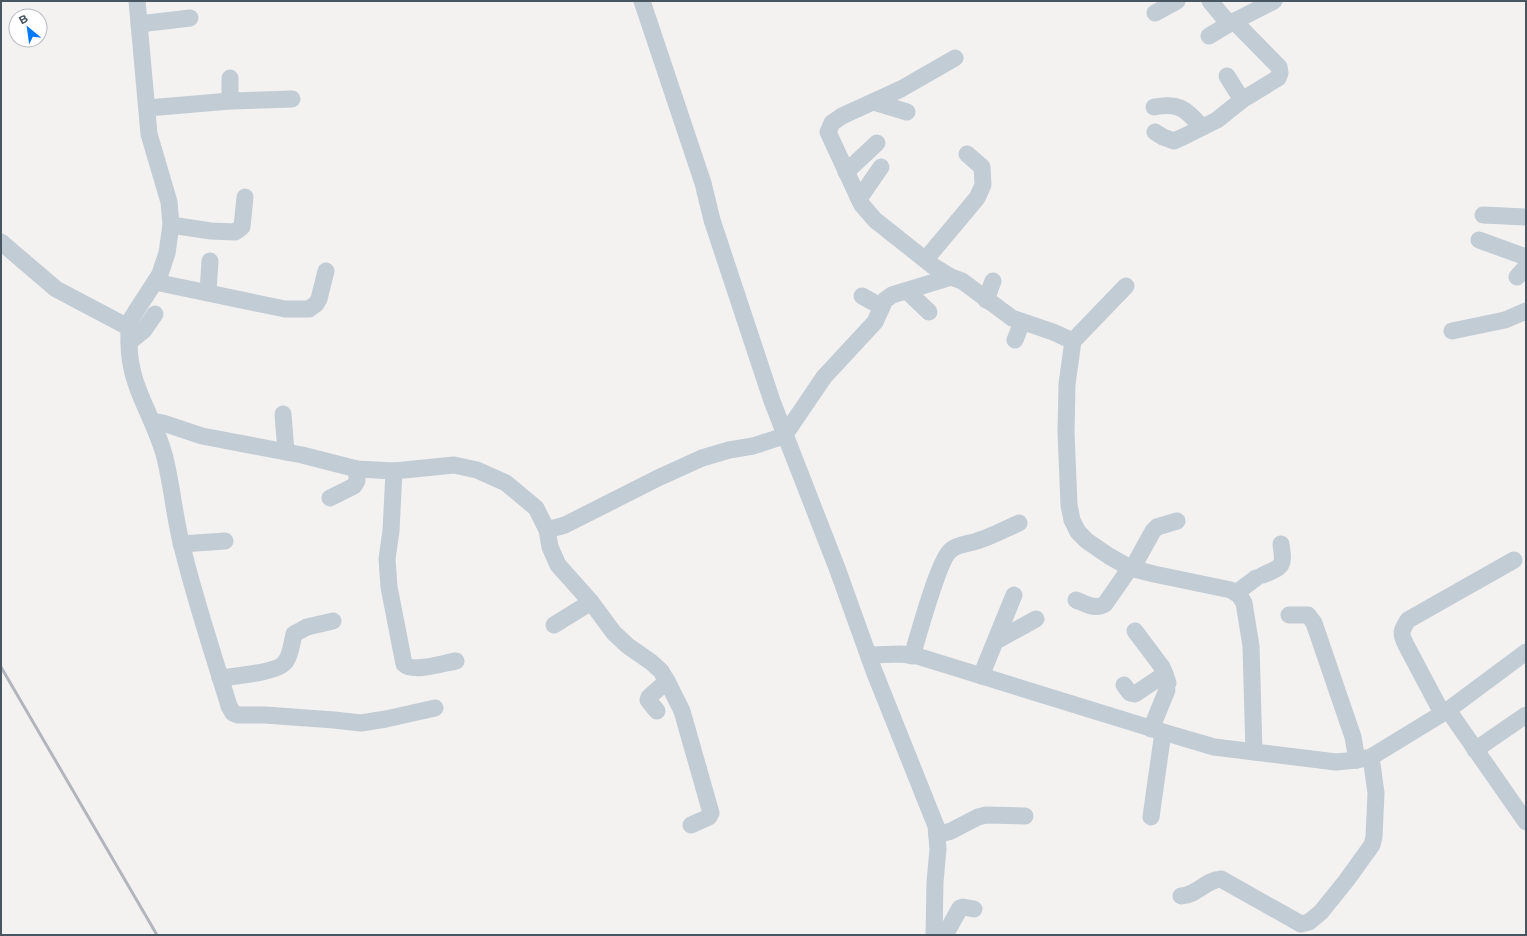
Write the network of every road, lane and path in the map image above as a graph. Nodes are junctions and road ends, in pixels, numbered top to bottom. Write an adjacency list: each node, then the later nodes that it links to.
1 (137, 1): 9 (street)
2 (642, 1): 57 (street)
3 (1177, 1): 6 (street)
4 (1210, 1): 8 (street)
5 (1274, 1): 8 (street)
6 (1156, 13)
7 (190, 18): 9 (street)
8 (1231, 23): 10 (street); 15 (street)
9 (139, 24): 19 (street)
10 (1209, 36)
11 (955, 58): 17 (street)
12 (1227, 76): 15 (street)
13 (230, 78): 16 (street)
14 (292, 99): 16 (street)
15 (1242, 100): 21 (street)
16 (230, 101): 19 (street)
17 (874, 102): 20 (street); 26 (street)
18 (1154, 107): 21 (street)
19 (148, 108): 31 (street)
20 (907, 112)
21 (1202, 127): 22 (street)
22 (1155, 132)
23 (877, 143): 26 (street)
24 (967, 154): 35 (street)
25 (881, 167): 28 (street)
26 (846, 172): 28 (street)
27 (245, 197): 31 (street)
28 (859, 199): 35 (street)
29 (1483, 215): 30 (street)
30 (1526, 217)
31 (171, 225): 39 (street)
32 (1479, 240): 34 (street)
33 (1, 242): 52 (street)
34 (1526, 257)
35 (926, 259): 38 (street)
36 (210, 261): 43 (street)
37 (326, 271): 43 (street)
38 (951, 277): 42 (street); 45 (street)
39 (155, 282): 43 (street); 52 (street)
40 (992, 282): 45 (street)
41 (1126, 286): 54 (street)
42 (907, 291): 46 (street); 48 (street)
43 (208, 292)
44 (862, 296): 46 (street)
45 (986, 300): 50 (street)
46 (882, 307): 57 (street)
47 (1526, 310): 51 (street)
48 (929, 312)
49 (155, 314): 52 (street)
50 (1022, 322): 53 (street); 54 (street)
51 (1452, 331)
52 (129, 334): 56 (street)
53 (1015, 340)
54 (1073, 341): 69 (street)
55 (283, 414): 58 (street)
56 (152, 421): 58 (street); 66 (street)
57 (784, 436): 64 (street); 81 (street)
58 (286, 452): 59 (street)
59 (357, 469): 60 (street); 61 (street)
60 (394, 471): 64 (street); 83 (street)
61 (330, 498)
62 (1177, 521): 69 (street)
63 (1019, 523): 82 (street)
64 (547, 530): 73 (street)
65 (225, 541): 66 (street)
66 (181, 544): 85 (street)
67 (1281, 544): 70 (street)
68 (1514, 560): 91 (street)
69 (1131, 568): 70 (street); 72 (street)
70 (1236, 593): 95 (street)
71 (1014, 595): 79 (street)
72 (1076, 600)
73 (591, 602): 77 (street); 86 (street)
74 (1289, 615): 96 (street)
75 (1036, 619): 79 (street)
76 (332, 621): 85 (street)
77 (554, 625)
78 (1134, 631): 87 (street)
79 (996, 641): 84 (street)
80 (1526, 652): 91 (street)
81 (869, 655): 82 (street); 101 (street)
82 (912, 656): 84 (street)
83 (456, 661)
84 (981, 676): 93 (street)
85 (220, 678): 89 (street)
86 (667, 681): 90 (street); 100 (street)
87 (1167, 682): 88 (street); 93 (street)
88 (1124, 685)
89 (435, 708)
90 (657, 711)
91 (1445, 712): 94 (street); 96 (street)
92 (1526, 714): 94 (street)
93 (1157, 731): 95 (street); 98 (street)
94 (1475, 750): 99 (street)
95 (1254, 752): 96 (street)
96 (1364, 759): 102 (street)
97 (1026, 816): 101 (street)
98 (1151, 817)
99 (1526, 822)
100 (691, 825)
101 (938, 835): 104 (street)
102 (1181, 896)
103 (974, 909): 105 (street)
104 (934, 935)
105 (945, 935)

